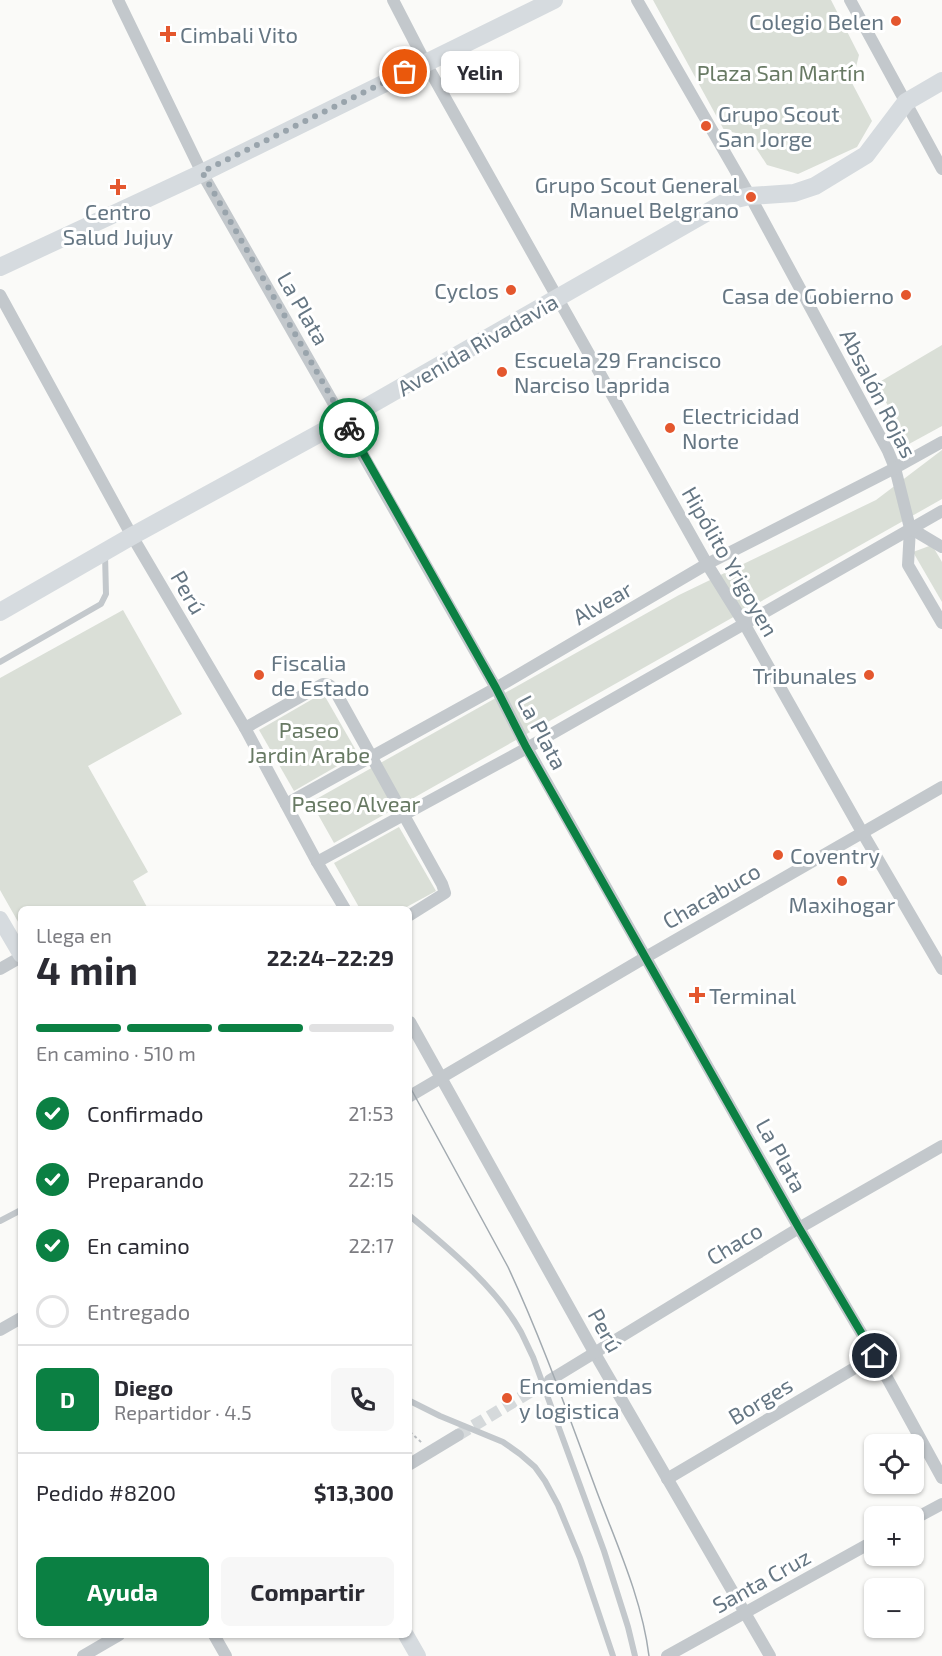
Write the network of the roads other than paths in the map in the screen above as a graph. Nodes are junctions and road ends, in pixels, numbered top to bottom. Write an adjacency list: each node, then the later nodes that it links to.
1 (118, 0): 10 (street, La Plata)
2 (393, 0): 6 (street, Hipólito Yrigoyen)
3 (554, 0): 6 (main road)
4 (637, 0): 11 (street, Absalón Rojas)
5 (850, 0): 8 (street)
6 (425, 62): 10 (main road); 14 (street, Hipólito Yrigoyen)
7 (942, 81): 8 (main road, Avenida Rivadavia)
8 (906, 102): 9 (street); 11 (main road, Avenida Rivadavia)
9 (942, 169)
10 (202, 172): 12 (main road); 15 (street, La Plata)
11 (750, 196): 14 (main road, Avenida Rivadavia); 17 (street, Absalón Rojas)
12 (0, 267)
13 (0, 295): 20 (street, Perú)
14 (558, 298): 15 (main road, Avenida Rivadavia); 23 (street, Hipólito Yrigoyen)
15 (344, 420): 20 (main road, Avenida Rivadavia); 28 (street, La Plata)
16 (942, 442): 17 (street, Alvear)
17 (895, 468): 19 (street, Absalón Rojas); 23 (street, Alvear)
18 (942, 511): 19 (street)
19 (910, 528): 21 (street); 25 (street, Absalón Rojas); 26 (street)
20 (132, 536): 22 (main road, Avenida Rivadavia); 29 (street, Perú)
21 (942, 547)
22 (105, 552): 24 (main road, Avenida Rivadavia); 27 (lane)
23 (707, 564): 26 (street, Hipólito Yrigoyen); 28 (street, Alvear)
24 (0, 612)
25 (942, 623)
26 (745, 625): 30 (street); 35 (street, Hipólito Yrigoyen)
27 (0, 662)
28 (496, 688): 30 (street, La Plata); 31 (street, Alvear)
29 (245, 728): 31 (street); 33 (street, Perú)
30 (526, 747): 34 (street); 41 (street, La Plata)
31 (371, 757): 33 (street, Alvear); 34 (street)
32 (942, 787): 35 (street, Chacabuco)
33 (286, 804): 36 (street, Perú)
34 (403, 815): 36 (street); 38 (street)
35 (862, 832): 41 (street, Chacabuco); 44 (street, Hipólito Yrigoyen)
36 (317, 862): 37 (street, Perú)
37 (343, 906)
38 (412, 914)
39 (0, 919): 40 (main road)
40 (18, 951)
41 (646, 957): 46 (street, Chacabuco); 52 (street, La Plata)
42 (18, 958): 43 (street)
43 (0, 969)
44 (942, 969)
45 (412, 1026): 46 (street, Perú)
46 (441, 1078): 47 (street, Chacabuco); 55 (street, Perú)
47 (412, 1095)
48 (942, 1146): 52 (street, Chaco)
49 (18, 1212): 51 (lane)
50 (412, 1218): 74 (lane)
51 (0, 1221)
52 (799, 1228): 55 (street, Chaco); 56 (street, La Plata)
53 (18, 1320): 54 (street)
54 (0, 1330)
55 (594, 1352): 57 (street, Chaco); 62 (street, Perú)
56 (875, 1356): 61 (street, La Plata); 62 (street, Borges)
57 (550, 1380)
58 (412, 1402): 73 (lane)
59 (458, 1435): 60 (street)
60 (412, 1463)
61 (942, 1478)
62 (667, 1479): 66 (street, Perú)
63 (942, 1504): 64 (street)
64 (924, 1514)
65 (864, 1547): 66 (street, Santa Cruz)
66 (746, 1612): 75 (street, Santa Cruz); 76 (street, Perú)
67 (114, 1638): 70 (street)
68 (216, 1638): 71 (street)
69 (408, 1638): 72 (main road)
70 (83, 1656)
71 (226, 1656)
72 (418, 1656)
73 (613, 1656)
74 (635, 1656)
75 (667, 1656)
76 (770, 1656)

